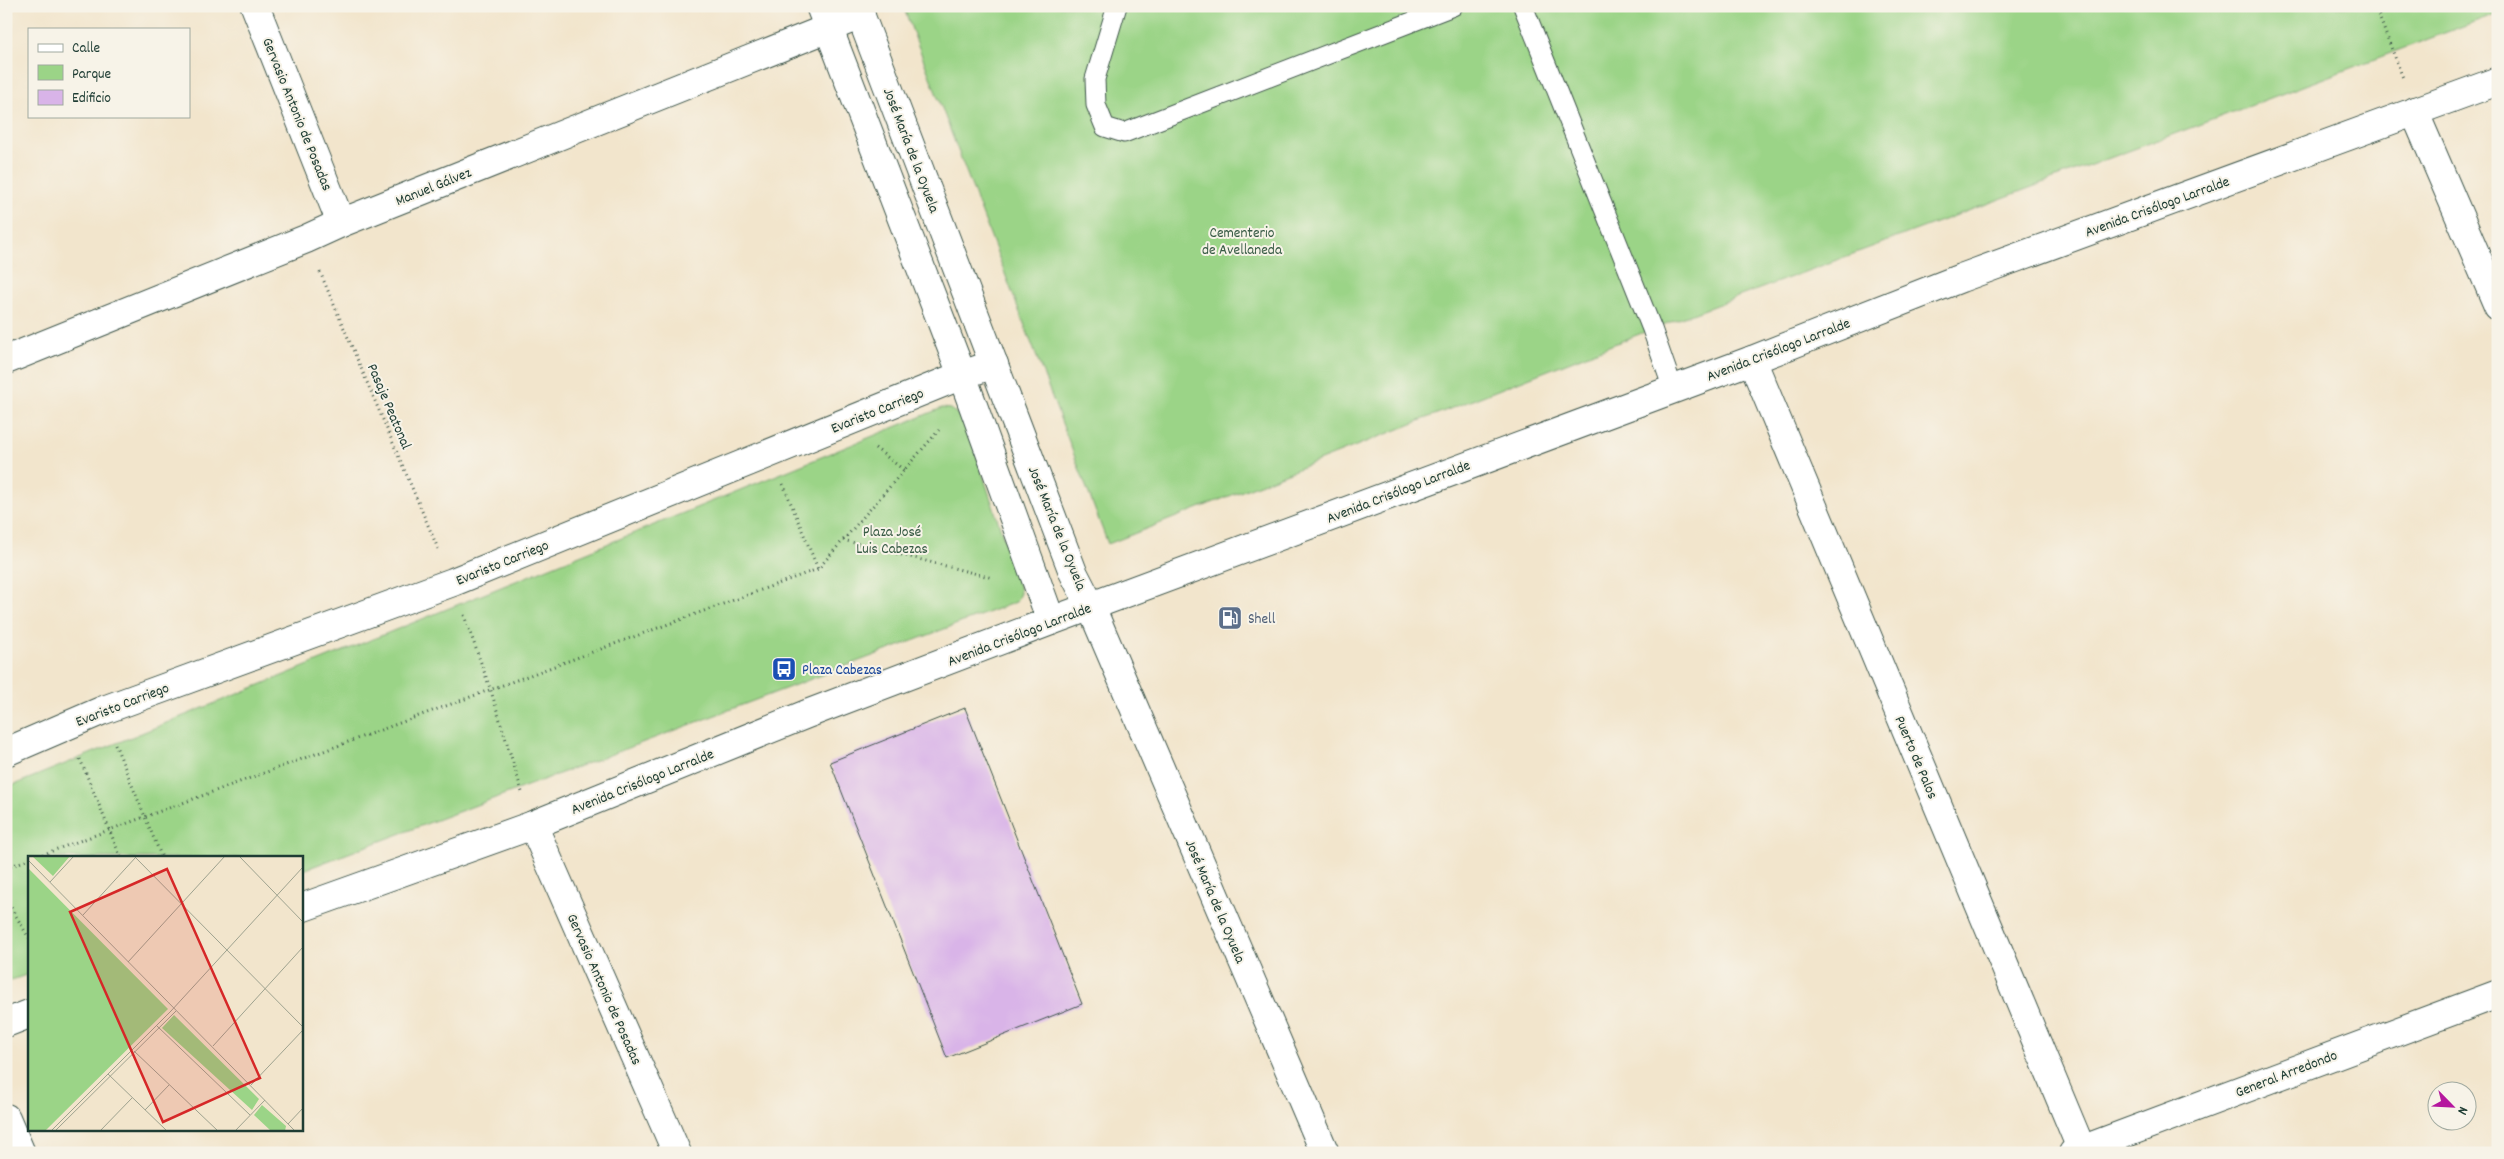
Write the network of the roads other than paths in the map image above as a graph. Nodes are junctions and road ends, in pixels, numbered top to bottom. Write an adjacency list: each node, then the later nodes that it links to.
1 (255, 6): 9 (street, Gervasio Antonio de Posadas)
2 (1117, 6): 3 (lane)
3 (1453, 6)
4 (1523, 6): 15 (lane)
5 (859, 11): 6 (street, Manuel Gálvez); 13 (street, José María de la Oyuela)
6 (824, 17): 9 (street, Manuel Gálvez); 14 (street)
7 (2498, 81): 8 (street, Avenida Crisólogo Larralde)
8 (2414, 111): 10 (street); 12 (street, Avenida Crisólogo Larralde)
9 (341, 223): 11 (street, Manuel Gálvez)
10 (2498, 306)
11 (6, 360)
12 (1752, 360): 15 (street, Avenida Crisólogo Larralde); 25 (street, Puerto de Palos)
13 (994, 364): 14 (street, Evaristo Carriego); 16 (street, José María de la Oyuela)
14 (962, 375): 17 (street); 18 (street, Evaristo Carriego)
15 (1673, 389): 16 (street, Avenida Crisólogo Larralde)
16 (1091, 607): 17 (street, Avenida Crisólogo Larralde); 28 (street, José María de la Oyuela)
17 (1051, 621): 19 (street, Avenida Crisólogo Larralde)
18 (6, 752)
19 (533, 825): 20 (street, Avenida Crisólogo Larralde); 27 (street, Gervasio Antonio de Posadas)
20 (302, 908)
21 (2498, 994): 25 (street, General Arredondo)
22 (28, 1014): 23 (street)
23 (6, 1023)
24 (6, 1118): 26 (street)
25 (2079, 1152)
26 (21, 1153)
27 (677, 1153)
28 (1325, 1153)

